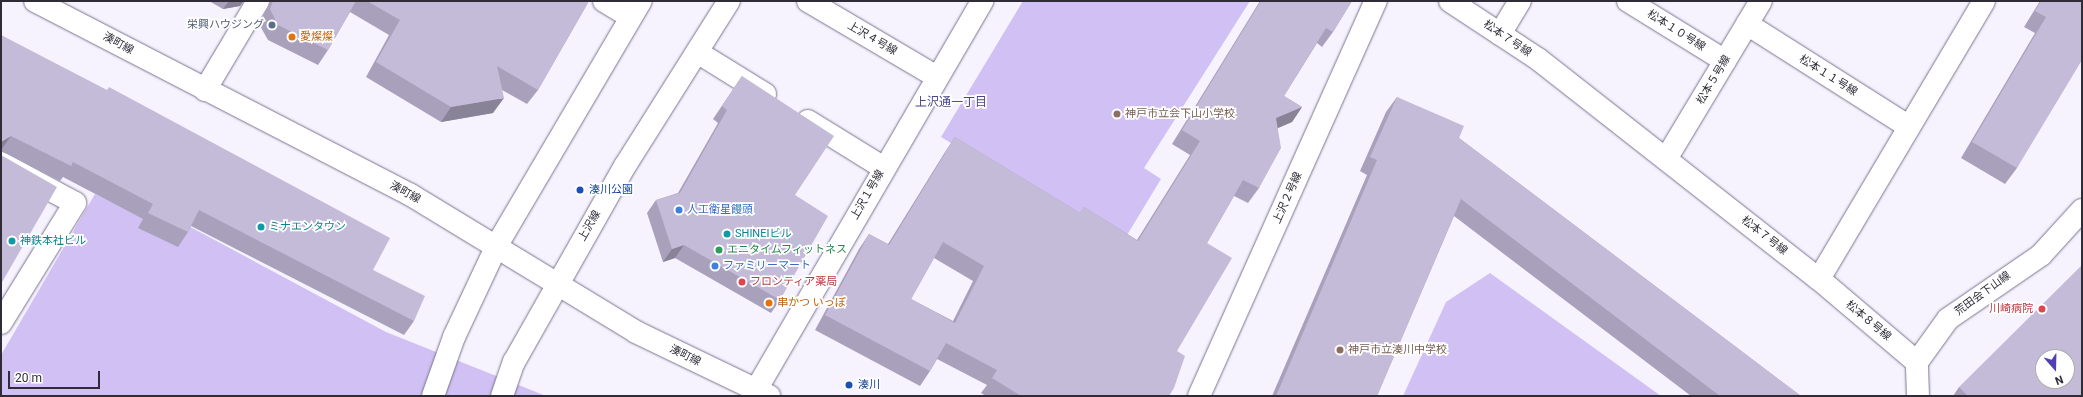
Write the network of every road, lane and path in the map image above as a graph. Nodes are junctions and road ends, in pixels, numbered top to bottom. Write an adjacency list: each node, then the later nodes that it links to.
1 (35, 1): 19 (street, 湊町線)
2 (258, 1): 19 (street)
3 (604, 1): 13 (street)
4 (729, 1): 16 (street, 上沢線)
5 (808, 1): 18 (street, 上沢４号線)
6 (982, 1): 18 (street, 上沢１号線)
7 (1376, 1): 33 (street, 上沢２号線)
8 (1450, 1): 15 (street, 松本７号線)
9 (1520, 1): 15 (street)
10 (1628, 1): 17 (street, 松本１０号線)
11 (1761, 1): 14 (street, 松本５号線)
12 (1984, 1): 20 (street)
13 (636, 9): 25 (street)
14 (1747, 24): 17 (street, 松本５号線); 20 (street, 松本１１号線)
15 (1500, 34): 21 (street, 松本７号線)
16 (697, 52): 23 (street); 27 (street, 上沢線)
17 (1725, 61): 21 (street, 松本５号線)
18 (937, 77): 23 (street, 上沢１号線)
19 (205, 90): 25 (street, 湊町線)
20 (1909, 127): 26 (street)
21 (1666, 159): 26 (street, 松本７号線)
22 (1, 163): 28 (street)
23 (884, 168): 30 (street, 上沢１号線)
24 (2082, 210): 29 (street, 荒田会下山線)
25 (497, 245): 27 (street, 湊町線); 31 (street)
26 (1819, 279): 29 (street, 松本８号線)
27 (556, 286): 30 (street, 湊町線); 32 (street, 上沢線)
28 (1, 323)
29 (1917, 362): 34 (street)
30 (763, 393)
31 (433, 396)
32 (502, 396)
33 (1199, 396)
34 (1918, 396)

